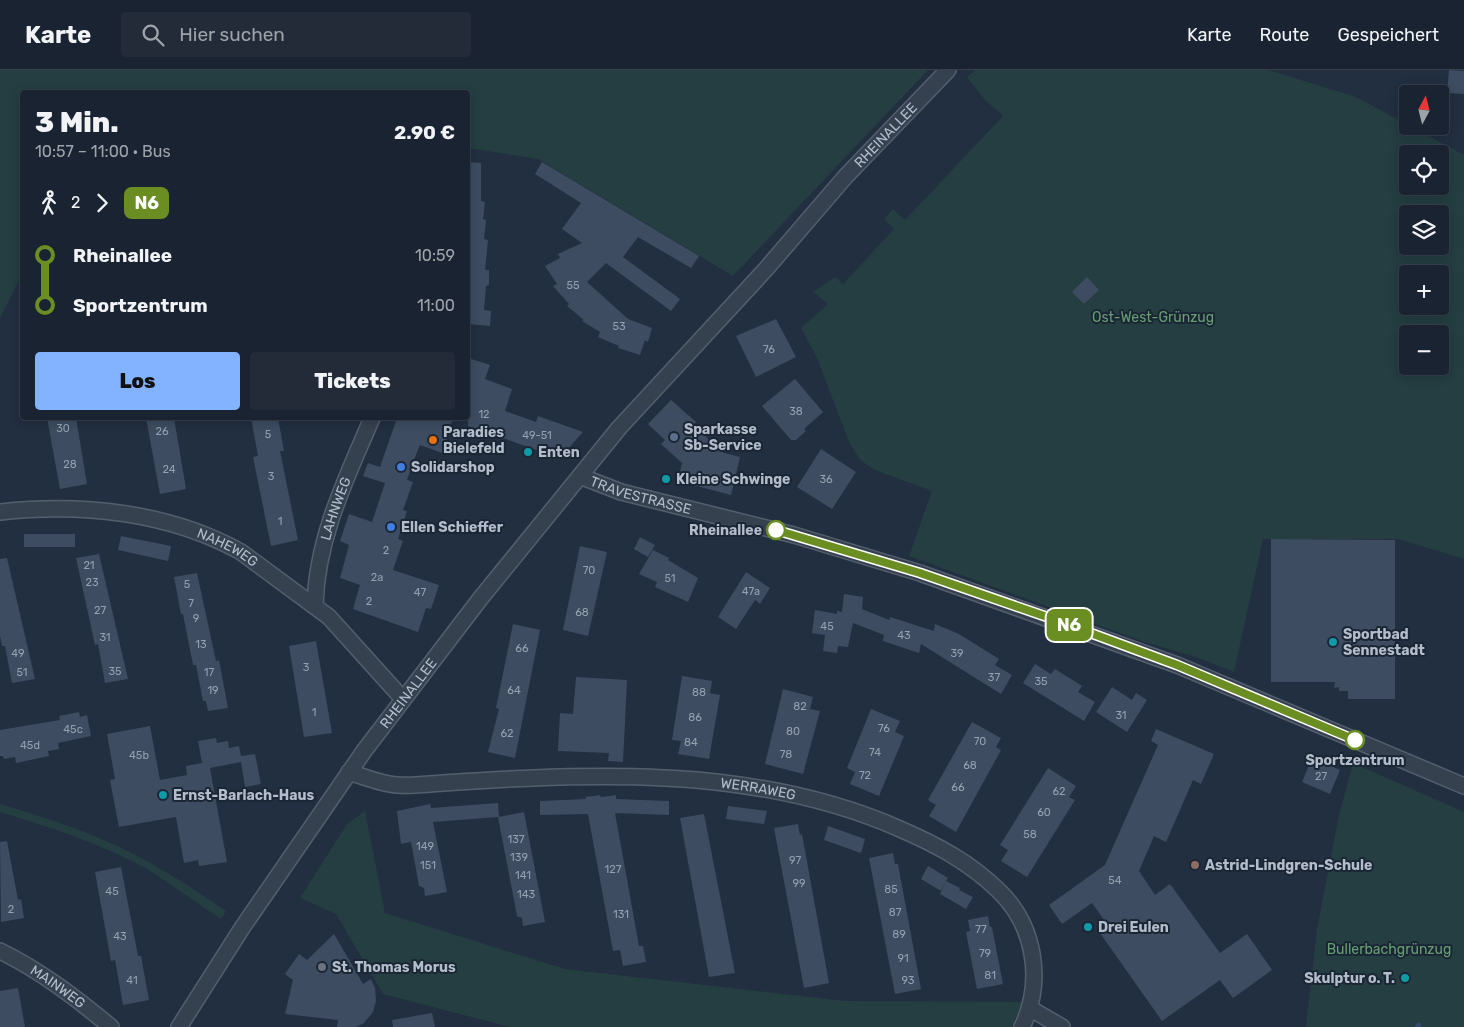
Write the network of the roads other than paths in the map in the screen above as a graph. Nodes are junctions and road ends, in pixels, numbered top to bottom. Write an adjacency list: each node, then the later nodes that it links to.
1 (948, 70): 3 (street, RHEINALLEE)
2 (371, 420): 5 (street, LAHNWEG)
3 (580, 476): 6 (street, RHEINALLEE); 8 (street, TRAVESTRASSE)
4 (0, 512): 5 (street, NAHEWEG)
5 (315, 605): 6 (street, NAHEWEG)
6 (402, 698): 7 (street, RHEINALLEE)
7 (349, 772): 10 (street, WERRAWEG); 12 (street, RHEINALLEE)
8 (1464, 786)
9 (0, 951): 11 (street, MAINWEG)
10 (1031, 1009): 13 (street, WERRAWEG); 14 (street)
11 (111, 1027)
12 (179, 1027)
13 (1022, 1027)
14 (1062, 1027)

